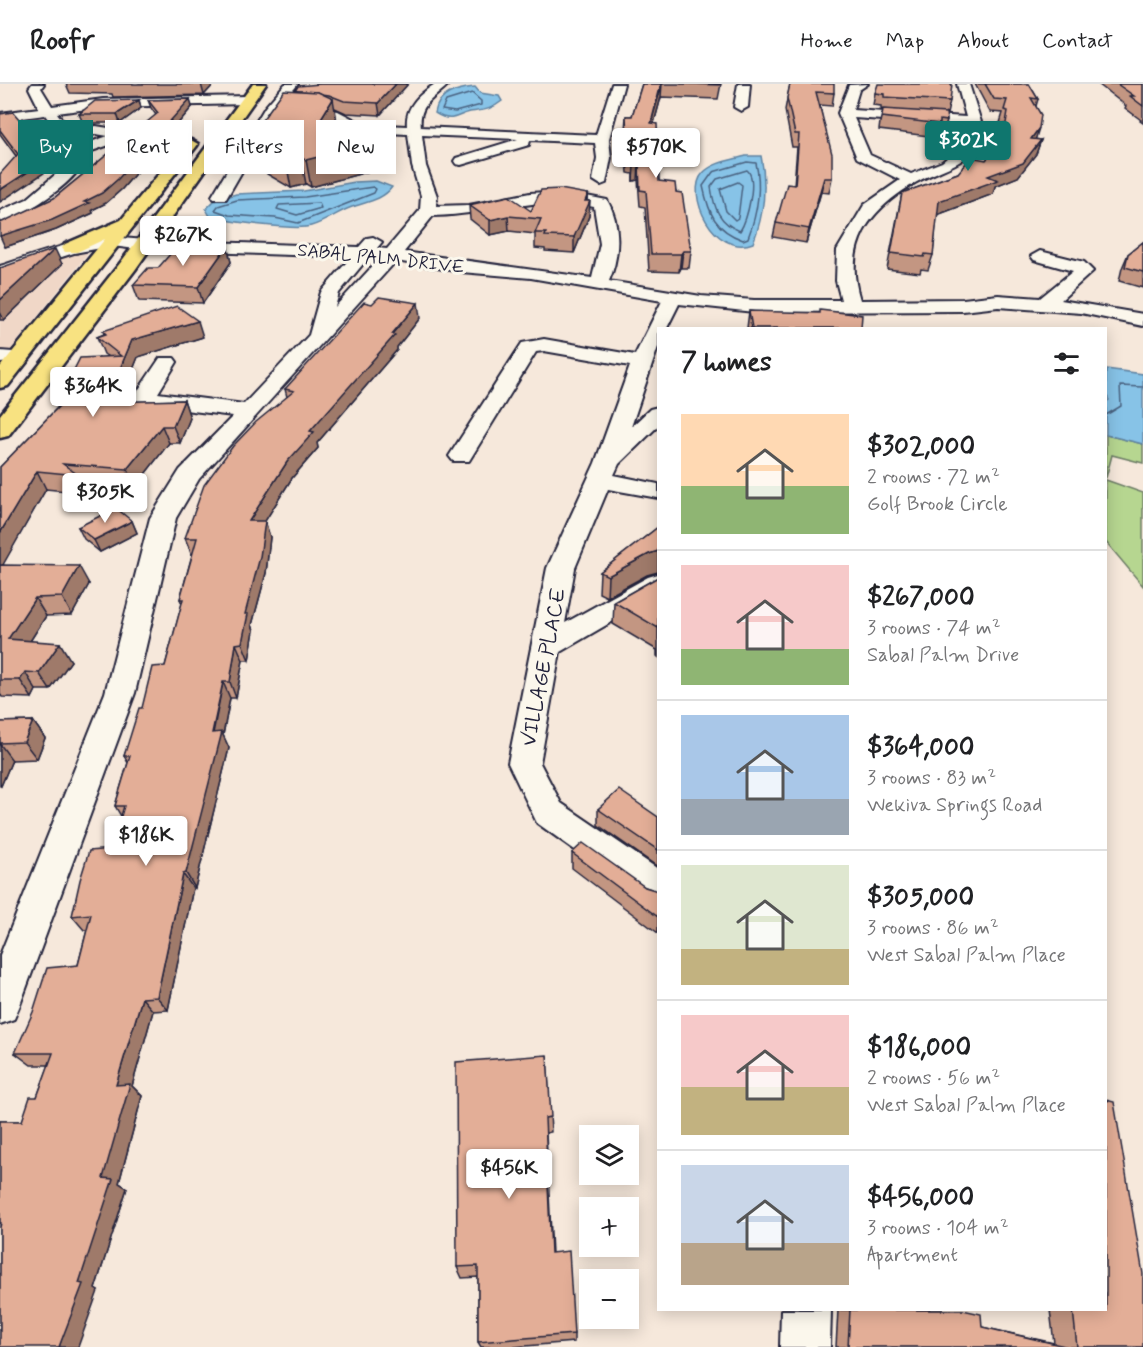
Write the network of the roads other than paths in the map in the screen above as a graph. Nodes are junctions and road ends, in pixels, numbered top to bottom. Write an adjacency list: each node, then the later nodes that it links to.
1 (38, 84): 14 (street)
2 (260, 84): 9 (main road)
3 (443, 84): 20 (street)
4 (618, 84): 23 (street)
5 (744, 84): 13 (street)
6 (862, 84): 15 (street)
7 (963, 84): 19 (street)
8 (289, 88): 10 (street); 12 (street)
9 (243, 92): 11 (main road); 40 (main road)
10 (308, 92)
11 (226, 99): 14 (street); 39 (main road)
12 (272, 107): 18 (street); 20 (street)
13 (741, 107)
14 (48, 109): 16 (street); 17 (street)
15 (845, 113): 19 (street); 33 (street)
16 (0, 117)
17 (56, 120)
18 (264, 120)
19 (974, 122): 33 (street)
20 (415, 130): 22 (street); 28 (street)
21 (93, 131): 24 (street)
22 (535, 137): 23 (street); 25 (street)
23 (602, 139): 34 (street)
24 (93, 146)
25 (513, 146): 26 (street); 27 (street)
26 (450, 149)
27 (461, 161)
28 (419, 166): 35 (street); 37 (street)
29 (66, 174): 38 (street)
30 (233, 174): 32 (street)
31 (245, 174): 32 (street)
32 (231, 177): 36 (street)
33 (911, 179): 56 (street)
34 (601, 180)
35 (411, 194)
36 (220, 196)
37 (428, 210): 45 (street); 49 (street)
38 (0, 217)
39 (131, 219): 41 (main road); 44 (main road)
40 (148, 240): 41 (street, SABAL PALM DRIVE); 42 (street, SABAL PALM DRIVE); 43 (street, SABAL PALM DRIVE); 47 (main road)
41 (113, 241): 44 (street, SABAL PALM DRIVE); 63 (main road)
42 (374, 242): 43 (street, SABAL PALM DRIVE); 45 (street, SABAL PALM DRIVE); 50 (street)
43 (184, 246): 47 (main road)
44 (71, 248): 48 (street, SABAL PALM DRIVE)
45 (397, 250): 49 (street, SABAL PALM DRIVE); 51 (street)
46 (1040, 256): 55 (street)
47 (128, 266): 70 (main road)
48 (0, 272)
49 (598, 285): 52 (street, SABAL PALM DRIVE)
50 (329, 294): 51 (street); 62 (street)
51 (357, 296): 62 (street)
52 (672, 299): 53 (street, SABAL PALM DRIVE); 59 (street, VILLAGE PLACE)
53 (701, 302): 56 (street, SABAL PALM DRIVE); 58 (street)
54 (963, 305): 55 (street, SABAL PALM DRIVE); 56 (street, SABAL PALM DRIVE); 60 (street, SABAL PALM DRIVE)
55 (1044, 305): 57 (street, SABAL PALM DRIVE)
56 (852, 306)
57 (1143, 320)
58 (696, 322)
59 (661, 327)
60 (1143, 332)
61 (657, 336): 64 (street, VILLAGE PLACE)
62 (316, 340): 68 (street)
63 (10, 357): 66 (main road); 67 (main road)
64 (648, 358): 71 (street); 72 (street, VILLAGE PLACE)
65 (167, 362): 68 (street)
66 (0, 381)
67 (0, 411)
68 (250, 411): 77 (street)
69 (657, 415): 72 (street, VILLAGE PLACE)
70 (0, 431)
71 (461, 456)
72 (603, 471): 73 (street); 75 (street, VILLAGE PLACE)
73 (657, 491)
74 (657, 584): 75 (street)
75 (546, 647): 76 (street, VILLAGE PLACE)
76 (657, 888)
77 (0, 1005)
78 (806, 1311): 79 (street)
79 (805, 1347)

